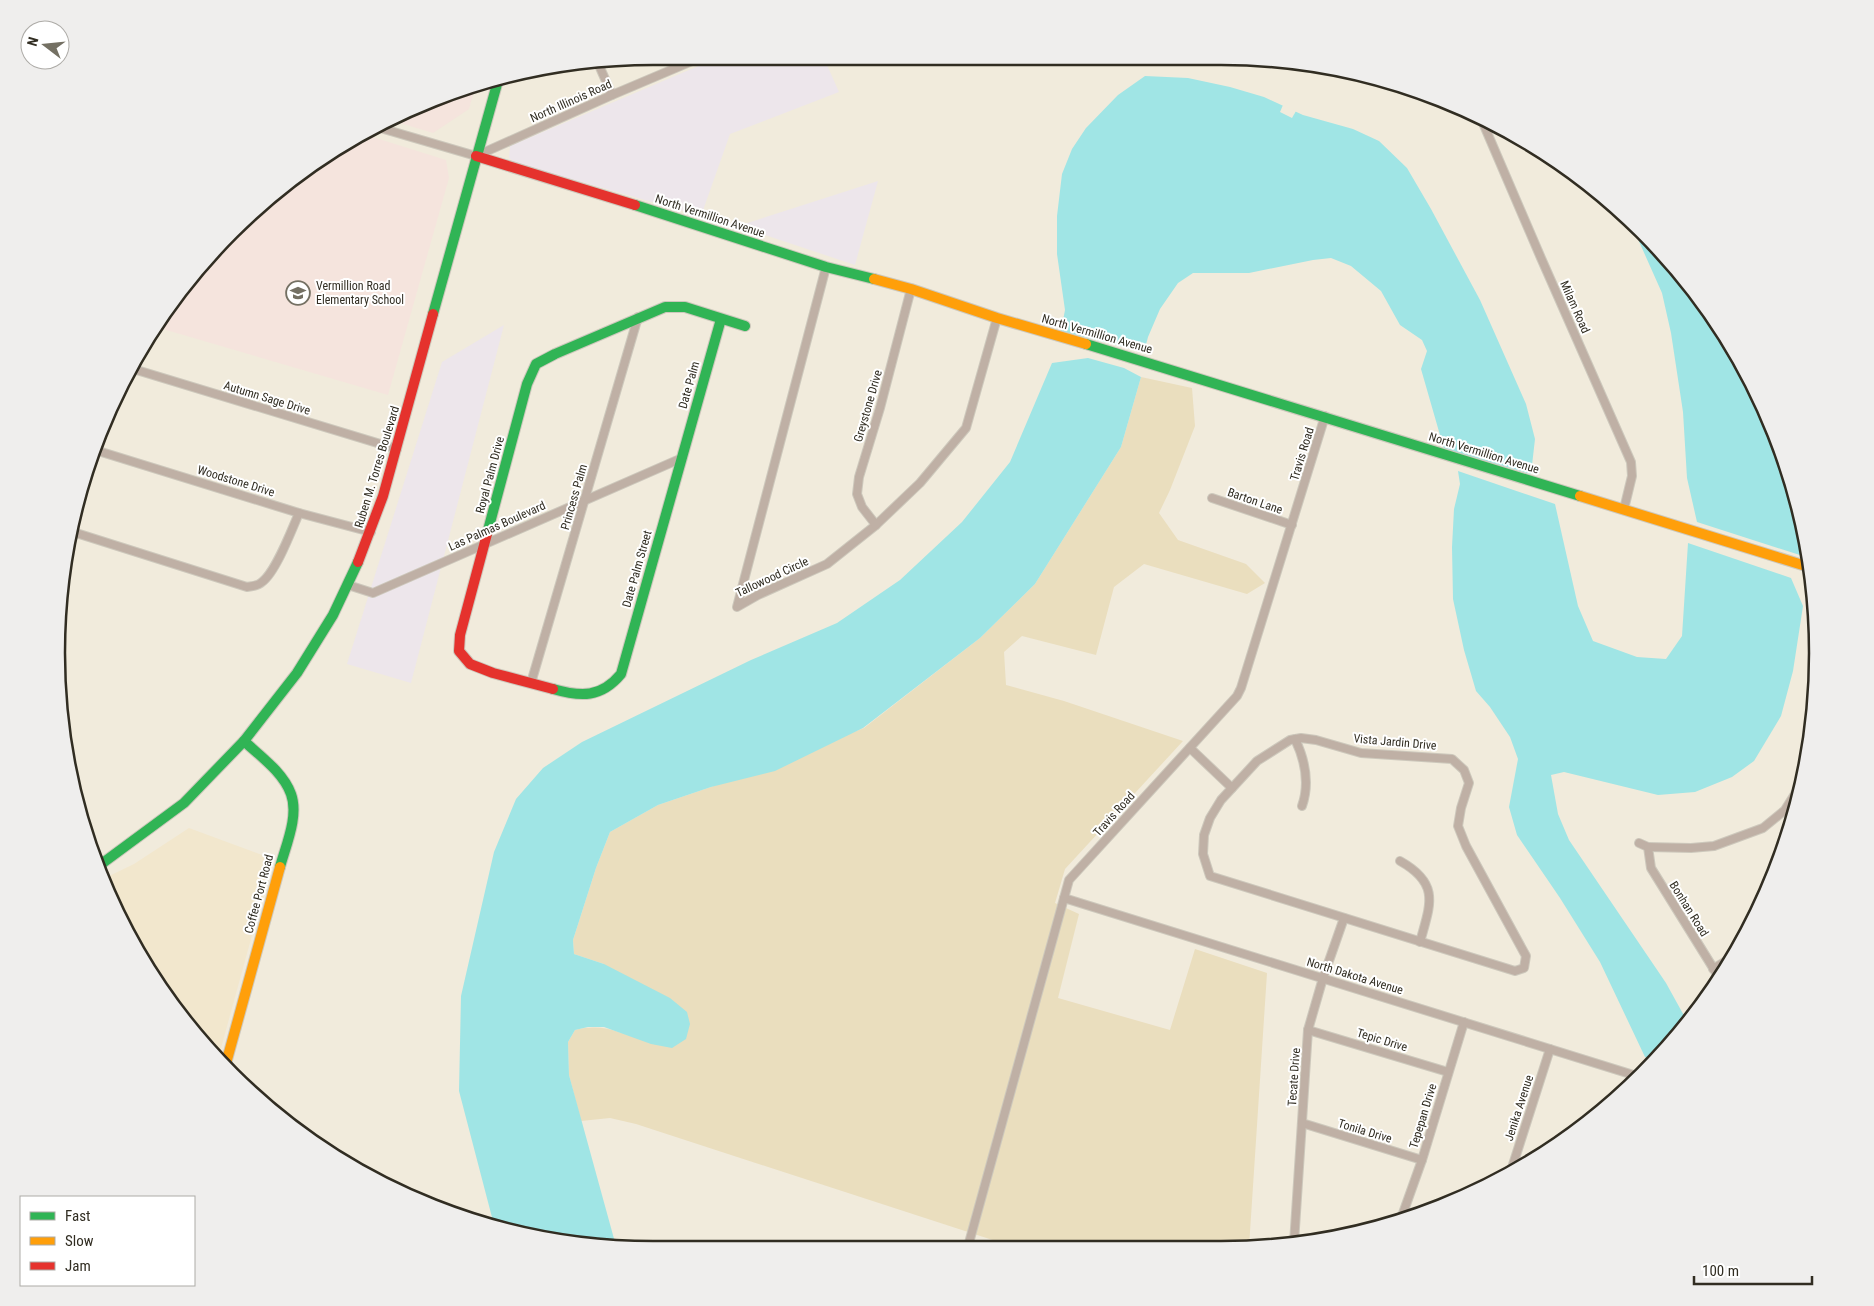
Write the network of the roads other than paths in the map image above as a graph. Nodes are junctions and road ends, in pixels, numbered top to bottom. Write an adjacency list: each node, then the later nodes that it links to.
1 (683, 65): 4 (street, North Illinois Road)
2 (600, 68): 4 (street)
3 (496, 86): 7 (street, Ruben M. Torres Boulevard)
4 (612, 95): 7 (street, North Illinois Road)
5 (1485, 128): 21 (street, Milam Road)
6 (386, 130): 7 (street, North Vermillion Avenue)
7 (476, 156): 8 (street, North Vermillion Avenue); 16 (street, Ruben M. Torres Boulevard)
8 (826, 267): 9 (street, North Vermillion Avenue); 23 (street, Tallowood Circle)
9 (911, 289): 12 (street, North Vermillion Avenue); 23 (street, Greystone Drive)
10 (638, 317): 11 (street, Royal Palm Drive); 20 (street, Princess Palm); 27 (street, Royal Palm Drive)
11 (721, 318): 13 (street, Royal Palm Drive); 18 (street, Date Palm)
12 (997, 318): 15 (street, North Vermillion Avenue); 23 (street, Tallowood Circle)
13 (745, 326)
14 (138, 370): 16 (street, Autumn Sage Drive)
15 (1325, 416): 21 (street, North Vermillion Avenue); 24 (street, Travis Road)
16 (397, 450): 25 (street, Ruben M. Torres Boulevard)
17 (101, 452): 22 (street, Woodstone Drive)
18 (682, 458): 20 (street, Las Palmas Boulevard); 31 (street, Date Palm Street)
19 (1212, 498): 24 (street, Barton Lane)
20 (584, 500): 27 (street, Las Palmas Boulevard); 30 (street, Princess Palm)
21 (1624, 509): 28 (street, North Vermillion Avenue)
22 (299, 513): 25 (street, Woodstone Drive); 26 (street)
23 (876, 525)
24 (1292, 525): 34 (street, Travis Road)
25 (371, 532): 29 (street, Ruben M. Torres Boulevard)
26 (77, 533)
27 (484, 544): 29 (street, Las Palmas Boulevard); 30 (street, Royal Palm Drive)
28 (1802, 565)
29 (348, 585): 33 (street, Ruben M. Torres Boulevard)
30 (531, 683): 31 (street, Royal Palm Drive)
31 (612, 685)
32 (1296, 739): 35 (street, Vista Jardin Drive); 37 (street); 44 (street, Vista Jardin Drive)
33 (244, 741): 41 (street, Ruben M. Torres Boulevard); 52 (street, Coffee Port Road)
34 (1190, 748): 35 (street); 42 (street, Travis Road)
35 (1232, 788): 43 (street, Vista Jardin Drive)
36 (1790, 803): 39 (street)
37 (1302, 806)
38 (1639, 843): 39 (street)
39 (1648, 847): 46 (street, Bonhan Road)
40 (1400, 861): 44 (street)
41 (104, 862)
42 (1064, 898): 48 (street, North Dakota Avenue); 60 (street, Travis Road)
43 (1344, 918): 44 (street, Vista Jardin Drive); 48 (street, Tecate Drive)
44 (1420, 942)
45 (1719, 964): 46 (street)
46 (1713, 968): 47 (street, Bonhan Road)
47 (1715, 972)
48 (1323, 978): 49 (street, North Dakota Avenue); 50 (street, Tecate Drive)
49 (1464, 1022): 51 (street, North Dakota Avenue); 53 (street, Tepepan Drive)
50 (1308, 1030): 53 (street, Tepic Drive); 55 (street, Tecate Drive)
51 (1550, 1049): 54 (street, North Dakota Avenue); 57 (street, Jenika Avenue)
52 (227, 1059)
53 (1448, 1072): 56 (street, Tepepan Drive)
54 (1631, 1074)
55 (1302, 1123): 56 (street, Tonila Drive); 59 (street, Tecate Drive)
56 (1422, 1160): 58 (street, Tepepan Drive)
57 (1514, 1163)
58 (1403, 1212)
59 (1294, 1236)
60 (969, 1241)

